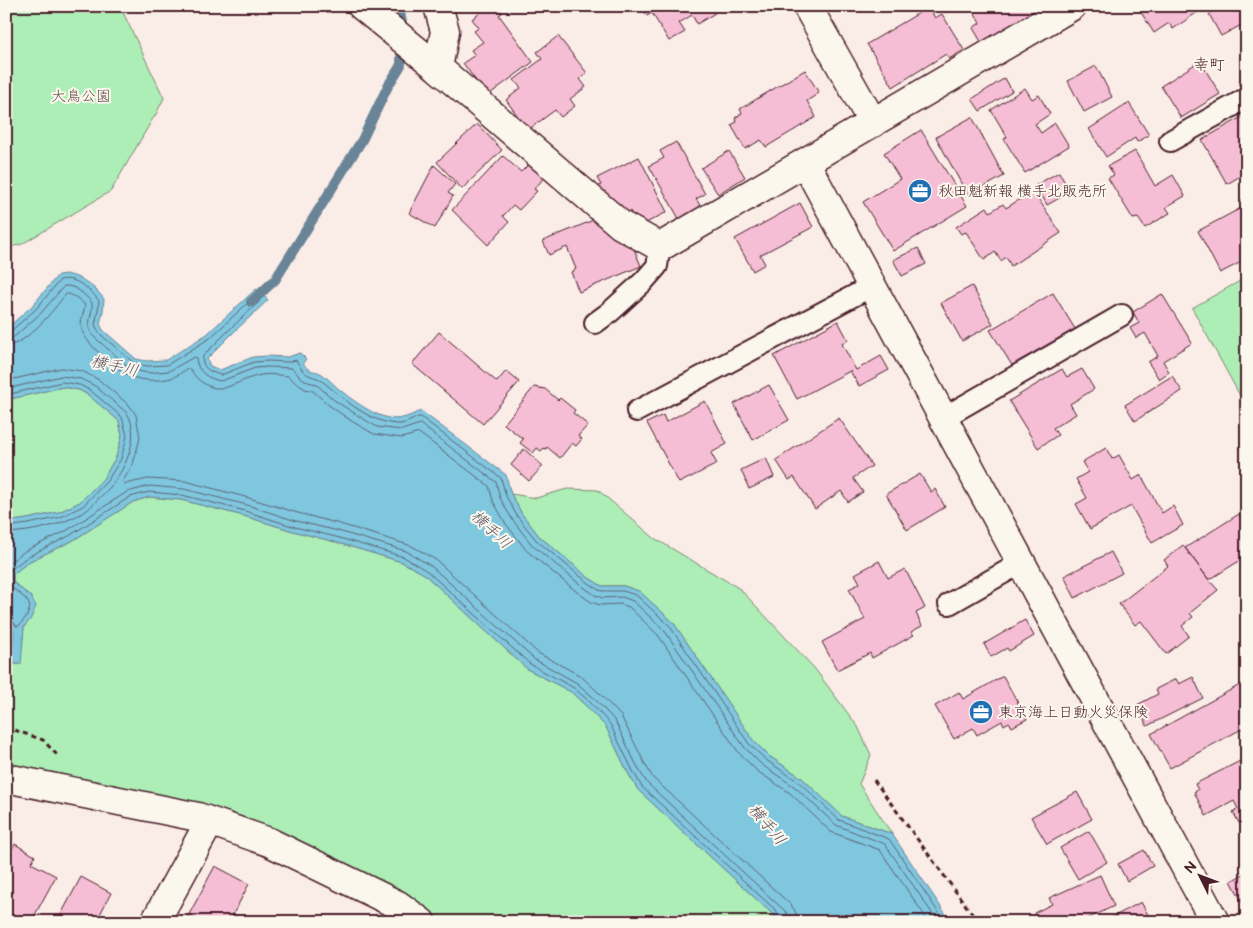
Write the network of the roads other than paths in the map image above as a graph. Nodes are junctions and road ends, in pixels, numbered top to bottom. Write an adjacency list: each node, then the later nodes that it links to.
1 (362, 6): 5 (street)
2 (438, 6): 5 (street)
3 (807, 6): 7 (street)
4 (1072, 6): 7 (street)
5 (438, 68): 10 (street)
6 (1247, 98): 8 (lane)
7 (873, 123): 9 (street)
8 (1170, 141)
9 (805, 162): 10 (street); 11 (street)
10 (660, 247): 13 (lane)
11 (872, 286): 14 (lane); 15 (street)
12 (1122, 315): 15 (lane)
13 (595, 323)
14 (637, 411)
15 (943, 418): 16 (street)
16 (1021, 563): 17 (lane); 22 (street)
17 (949, 604)
18 (6, 778): 19 (street)
19 (210, 821): 20 (street); 21 (street)
20 (155, 922)
21 (421, 922)
22 (1214, 922)

